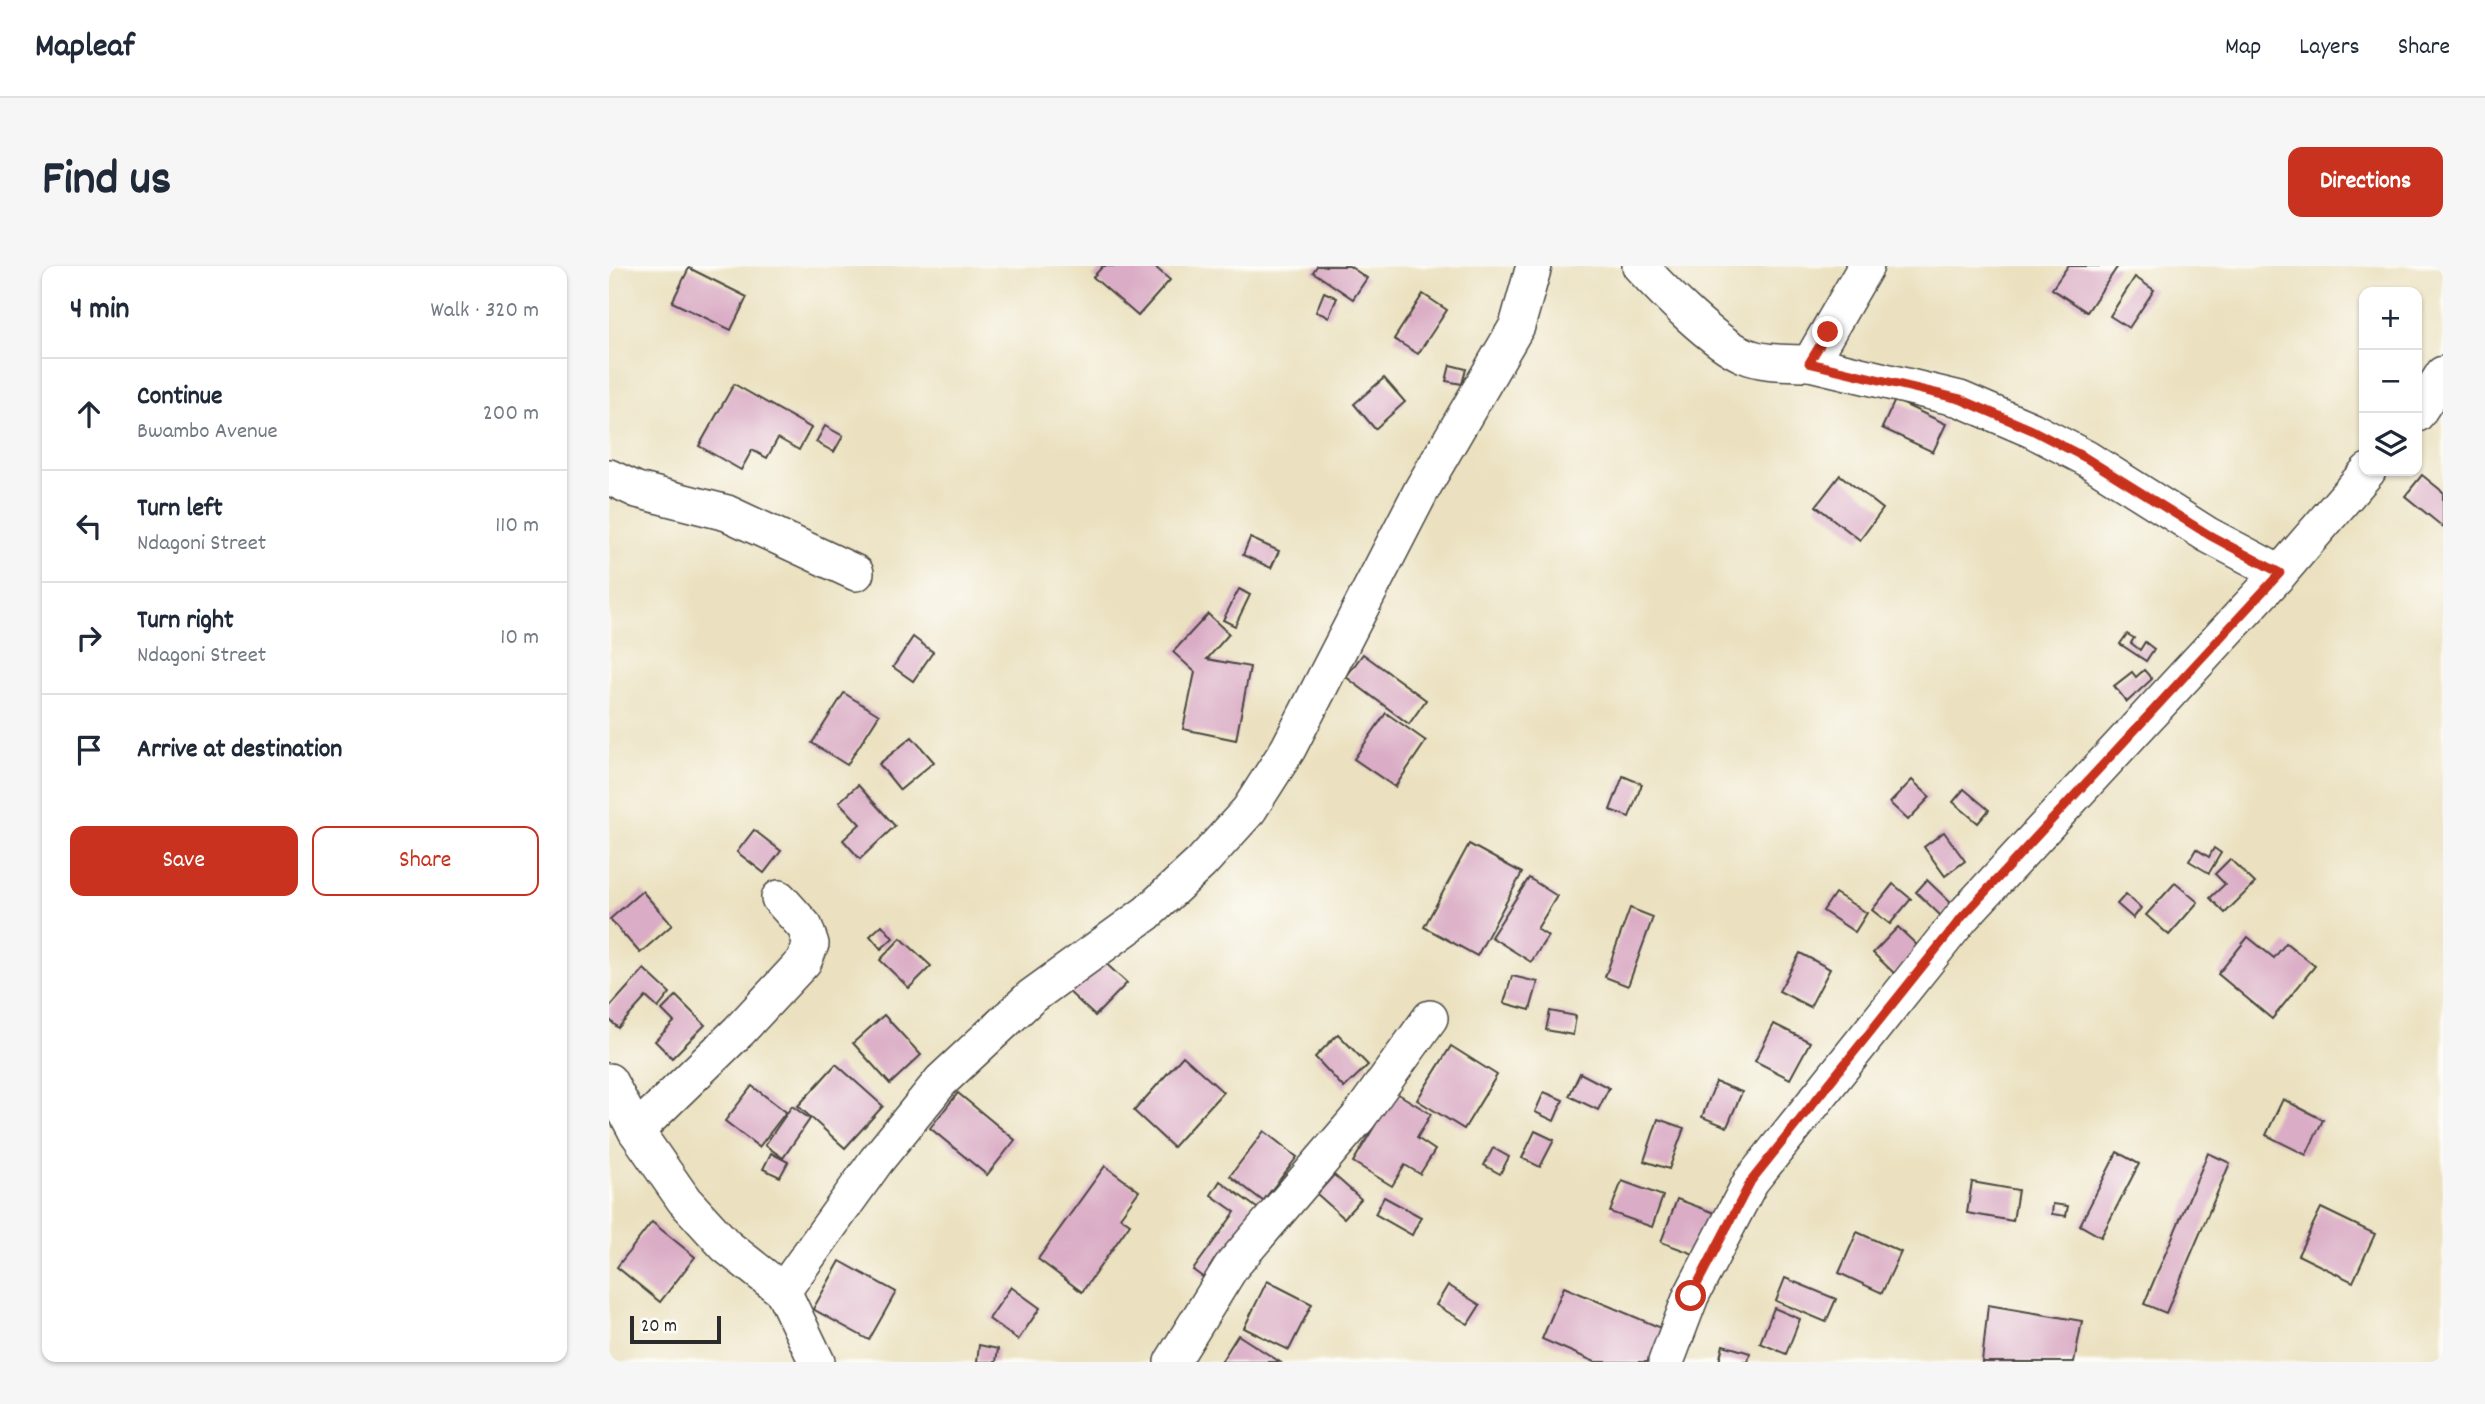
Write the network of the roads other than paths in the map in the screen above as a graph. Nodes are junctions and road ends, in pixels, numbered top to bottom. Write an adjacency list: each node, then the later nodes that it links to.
1 (1534, 266): 13 (street)
2 (1640, 266): 4 (street)
3 (1866, 266): 4 (street)
4 (1809, 363): 8 (street)
5 (2364, 476): 8 (street)
6 (609, 477): 7 (street)
7 (856, 573)
8 (2280, 573): 16 (street)
9 (779, 898): 12 (street)
10 (1430, 1018): 15 (street)
11 (609, 1081): 12 (street)
12 (636, 1131): 13 (street)
13 (783, 1291): 14 (street)
14 (817, 1362)
15 (1172, 1362)
16 (1666, 1362)

